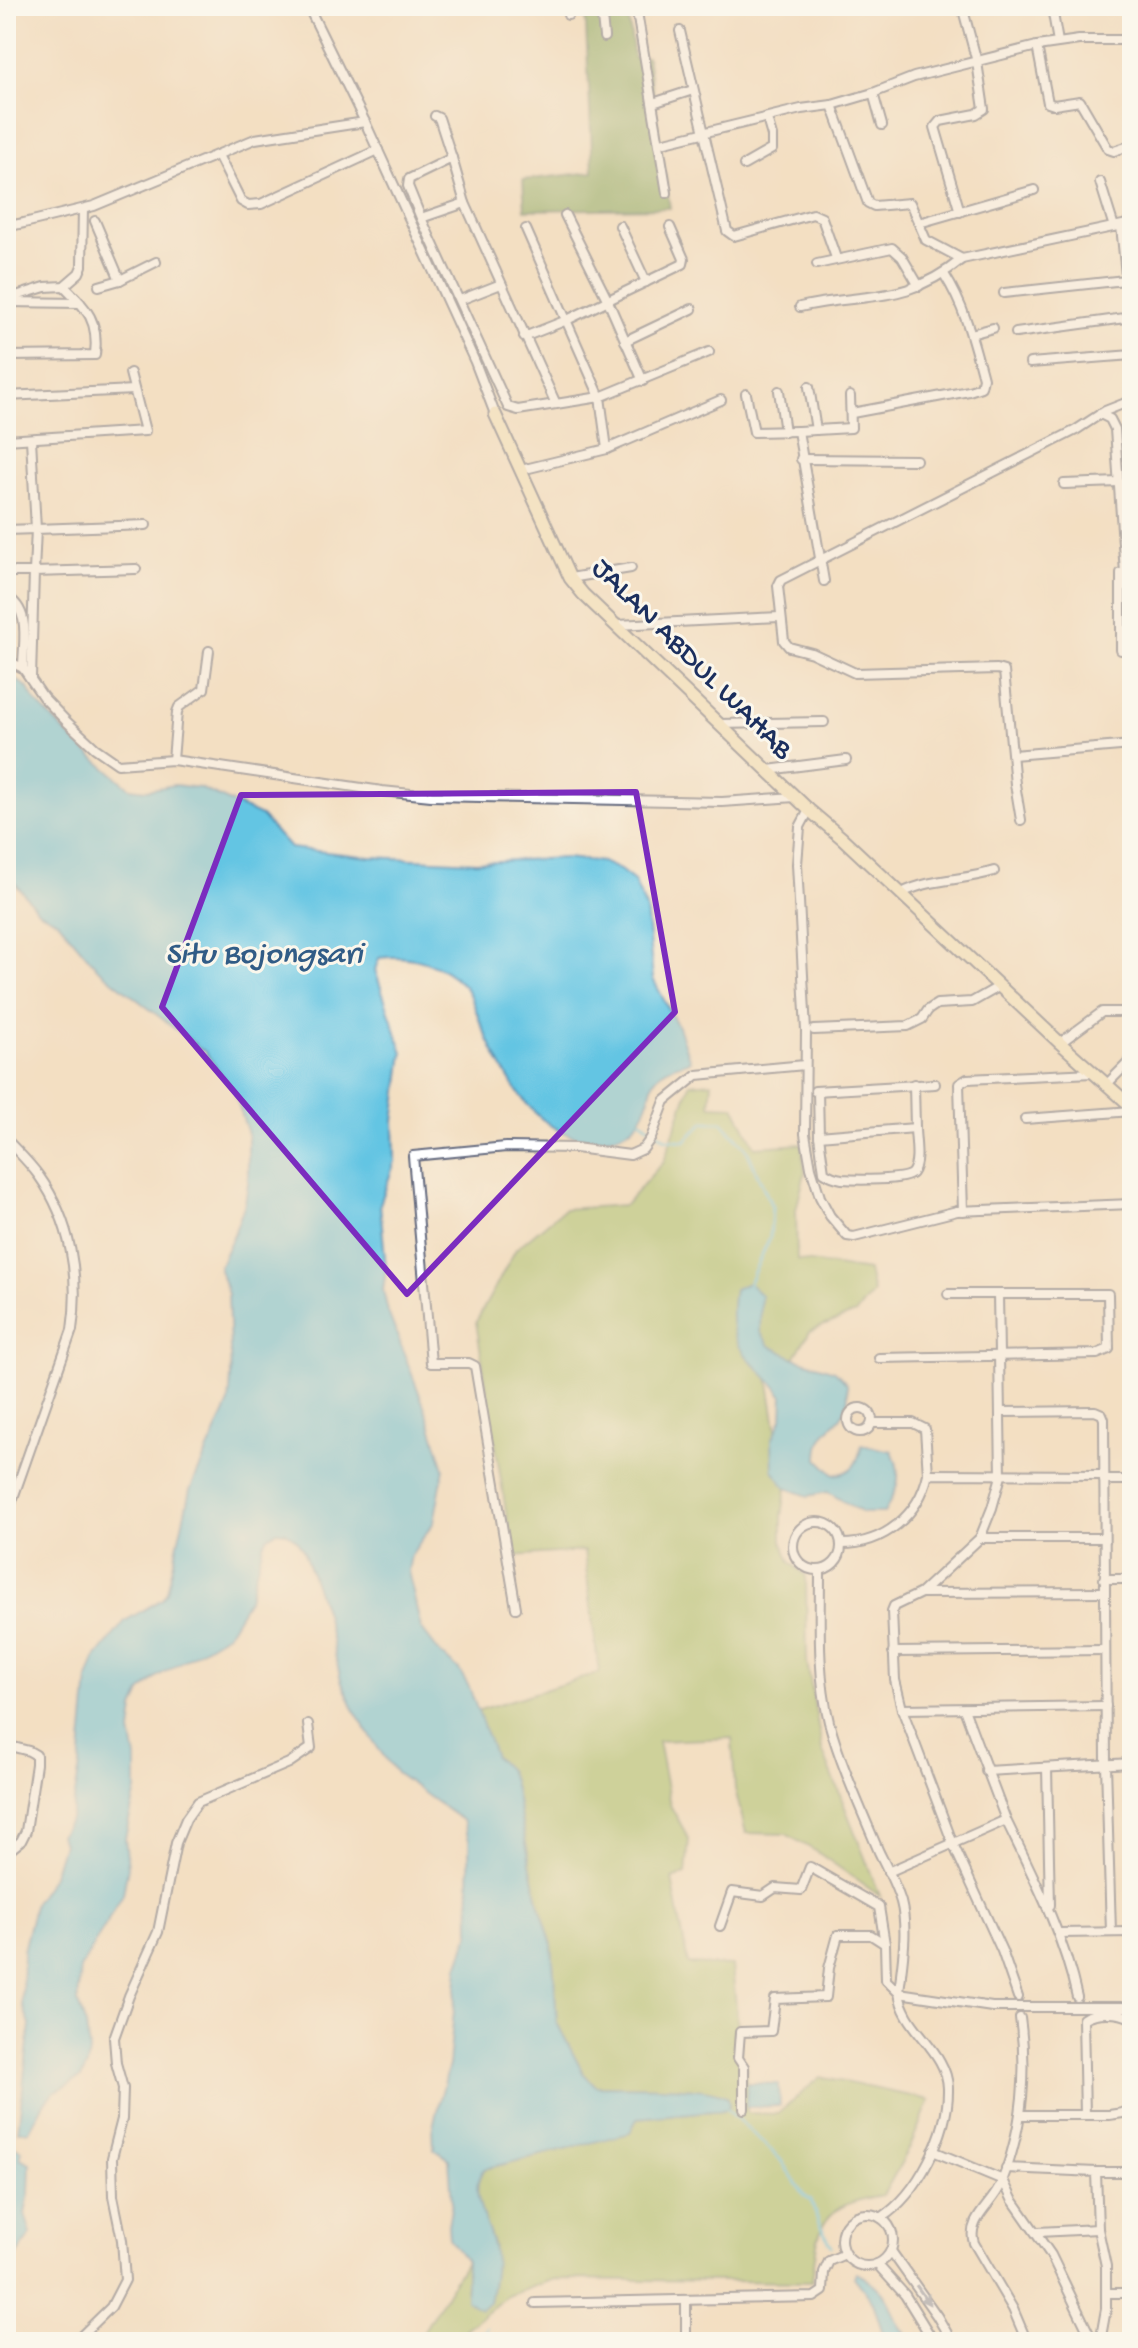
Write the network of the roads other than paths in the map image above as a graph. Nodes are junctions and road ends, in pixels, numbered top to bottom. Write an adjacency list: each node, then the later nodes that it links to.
1 (308, 6): 18 (street, JALAN ABDUL WAHAB)
2 (601, 6): 7 (street)
3 (636, 6): 14 (street)
4 (962, 6): 11 (street)
5 (1052, 8): 9 (street)
6 (680, 31): 12 (street)
7 (604, 37)
8 (1132, 40): 9 (street)
9 (1058, 42): 10 (street)
10 (1037, 46): 11 (street); 22 (street)
11 (977, 62): 13 (street); 33 (street)
12 (693, 90): 14 (street); 20 (street)
13 (873, 93): 15 (street); 19 (street)
14 (653, 103): 21 (street)
15 (832, 105): 17 (street); 37 (street)
16 (435, 116): 25 (street)
17 (767, 119): 20 (street); 26 (street)
18 (365, 122): 23 (street, JALAN ABDUL WAHAB); 24 (street)
19 (882, 125)
20 (705, 133): 21 (street); 45 (street)
21 (661, 143): 29 (street)
22 (1132, 145)
23 (378, 150): 24 (street); 90 (street, JALAN ABDUL WAHAB)
24 (218, 155): 32 (street)
25 (452, 158): 30 (street); 35 (street)
26 (744, 165)
27 (1100, 182): 40 (street)
28 (1034, 190): 33 (street)
29 (667, 193)
30 (465, 203): 35 (street); 55 (street)
31 (6, 205): 32 (street)
32 (83, 209): 43 (street)
33 (960, 212): 37 (street)
34 (565, 215): 61 (street)
35 (421, 218): 60 (street)
36 (95, 221): 44 (street)
37 (919, 223): 46 (street)
38 (1132, 223): 40 (street)
39 (620, 226): 53 (street)
40 (1118, 226): 46 (street); 49 (street)
41 (670, 227): 53 (street)
42 (526, 229): 66 (street)
43 (83, 240): 44 (street); 54 (street)
44 (104, 242): 51 (street)
45 (836, 258): 48 (street); 57 (street)
46 (962, 259): 50 (street)
47 (156, 262): 51 (street)
48 (817, 264)
49 (1128, 269): 52 (street)
50 (944, 274): 57 (street); 69 (street)
51 (120, 280): 56 (street)
52 (1125, 280): 58 (street); 65 (street)
53 (646, 282): 61 (street)
54 (67, 284): 59 (street); 62 (street)
55 (501, 284): 60 (street); 71 (street)
56 (99, 286)
57 (919, 286): 63 (street)
58 (1004, 293)
59 (6, 300): 62 (street)
60 (460, 300): 88 (street)
61 (608, 301): 66 (street); 72 (street)
62 (80, 303): 75 (street)
63 (800, 307)
64 (692, 309): 72 (street)
65 (1130, 317): 68 (street); 70 (street)
66 (567, 320): 71 (street); 85 (street)
67 (993, 328): 69 (street)
68 (1016, 333)
69 (971, 334): 89 (street)
70 (1132, 334)
71 (524, 337): 88 (street)
72 (625, 341): 78 (street)
73 (709, 352): 78 (street)
74 (1132, 355): 76 (street)
75 (6, 356)
76 (1030, 363)
77 (130, 373): 80 (street)
78 (643, 381): 85 (street)
79 (809, 387): 92 (street)
80 (134, 390): 83 (street); 95 (street)
81 (779, 391): 94 (street)
82 (746, 394): 94 (street)
83 (6, 396)
84 (850, 396): 89 (street)
85 (600, 397): 88 (street); 97 (street)
86 (1132, 398): 91 (street)
87 (721, 400): 97 (street)
88 (556, 404)
89 (852, 413): 92 (street)
90 (495, 414): 100 (street, JALAN ABDUL WAHAB)
91 (1100, 414): 101 (street); 106 (street)
92 (816, 430): 93 (street)
93 (798, 431): 94 (street); 98 (street)
94 (785, 432)
95 (31, 439): 96 (street); 104 (street)
96 (6, 440)
97 (607, 449): 100 (street)
98 (801, 459): 99 (street); 106 (street)
99 (916, 460)
100 (521, 470): 111 (street, JALAN ABDUL WAHAB)
101 (1119, 482): 102 (street); 116 (street)
102 (1064, 484)
103 (146, 525): 104 (street)
104 (36, 529): 105 (street); 110 (street)
105 (6, 530)
106 (819, 561): 112 (street); 114 (street)
107 (631, 568): 111 (street)
108 (136, 569): 110 (street)
109 (6, 572): 110 (street)
110 (34, 572): 120 (street)
111 (570, 578): 115 (street, JALAN ABDUL WAHAB)
112 (824, 581)
113 (6, 596): 119 (street)
114 (780, 617): 115 (street); 124 (street)
115 (617, 625): 122 (street, JALAN ABDUL WAHAB)
116 (1132, 650)
117 (209, 651): 125 (street)
118 (6, 660): 119 (street)
119 (23, 668): 120 (street)
120 (31, 679): 125 (street)
121 (824, 722): 122 (street)
122 (717, 724): 127 (street, JALAN ABDUL WAHAB)
123 (1132, 745): 124 (street)
124 (1013, 755): 130 (street)
125 (173, 760): 128 (street)
126 (846, 760): 127 (street)
127 (768, 770): 128 (street, JALAN ABDUL WAHAB)
128 (795, 797): 129 (street, JALAN ABDUL WAHAB)
129 (809, 810): 132 (street, JALAN ABDUL WAHAB); 138 (street)
130 (1021, 820)
131 (994, 871): 132 (street)
132 (902, 893): 133 (street, JALAN ABDUL WAHAB)
133 (1000, 986): 135 (street); 136 (street, JALAN ABDUL WAHAB)
134 (1132, 1012): 136 (street)
135 (814, 1030)
136 (1060, 1043): 139 (street, JALAN ABDUL WAHAB)
137 (1132, 1059): 142 (street)
138 (805, 1065): 144 (street); 171 (street)
139 (1093, 1073): 142 (street, JALAN ABDUL WAHAB); 151 (street)
140 (914, 1084): 141 (street); 143 (street); 147 (street)
141 (935, 1084)
142 (1107, 1084): 145 (street, JALAN ABDUL WAHAB)
143 (818, 1091): 144 (street); 148 (street)
144 (806, 1092): 151 (street)
145 (1132, 1109): 146 (street)
146 (1025, 1119)
147 (915, 1128): 148 (street); 148 (street)
148 (819, 1136)
149 (6, 1139): 162 (street)
150 (1132, 1204): 151 (street)
151 (963, 1211)
152 (948, 1294): 153 (street)
153 (998, 1294): 154 (street); 154 (street)
154 (999, 1356): 155 (street); 156 (street)
155 (879, 1358)
156 (1000, 1412): 159 (street); 160 (street)
157 (872, 1423): 158 (street)
158 (928, 1474): 159 (street); 165 (street)
159 (1001, 1476): 160 (street); 163 (street)
160 (1104, 1477): 161 (street); 164 (street)
161 (1132, 1480)
162 (6, 1518)
163 (980, 1538): 164 (street); 170 (street)
164 (1104, 1538): 167 (street)
165 (842, 1544): 166 (street); 166 (street)
166 (820, 1571): 186 (street)
167 (1104, 1579): 168 (street); 169 (street)
168 (1132, 1579)
169 (1105, 1592): 170 (street); 172 (street)
170 (921, 1593): 173 (street)
171 (516, 1608)
172 (1105, 1650): 173 (street); 174 (street)
173 (893, 1652): 175 (street)
174 (1106, 1706): 176 (street); 180 (street)
175 (902, 1709): 176 (street); 184 (street)
176 (964, 1709): 182 (street)
177 (308, 1724): 218 (street)
178 (6, 1745): 185 (street)
179 (1132, 1763): 180 (street)
180 (1106, 1764): 181 (street); 189 (street)
181 (1047, 1768): 182 (street); 187 (street)
182 (986, 1771): 183 (street)
183 (1006, 1820): 184 (street); 187 (street)
184 (953, 1844): 186 (street); 194 (street)
185 (6, 1853)
186 (888, 1872): 193 (street)
187 (1050, 1909): 191 (street)
188 (720, 1926): 192 (street)
189 (1111, 1932): 190 (street); 191 (street)
190 (1132, 1932)
191 (1059, 1933): 195 (street)
192 (885, 1944): 193 (street); 200 (street)
193 (899, 1993): 196 (street); 203 (street)
194 (1018, 1997)
195 (1077, 1997)
196 (1132, 2007)
197 (1020, 2018): 201 (street)
198 (1132, 2019): 202 (street)
199 (1132, 2106): 202 (street)
200 (744, 2109)
201 (1020, 2115): 202 (street); 204 (street)
202 (1085, 2115)
203 (933, 2151): 207 (street); 208 (street)
204 (1006, 2168): 205 (street); 207 (street)
205 (1096, 2172): 206 (street); 209 (street)
206 (1123, 2172)
207 (1003, 2180): 210 (street); 222 (street)
208 (881, 2218): 211 (street); 212 (street)
209 (1098, 2229): 210 (street); 214 (street)
210 (1038, 2232): 223 (street)
211 (891, 2251): 213 (street); 221 (street, one-way to 221)
212 (845, 2254): 213 (street); 216 (street)
213 (877, 2264): 220 (street)
214 (1107, 2293): 215 (street); 224 (street)
215 (1132, 2293)
216 (686, 2301): 217 (street); 219 (street)
217 (535, 2303)
218 (75, 2342)
219 (686, 2342)
220 (934, 2342)
221 (952, 2342)
222 (1027, 2342)
223 (1093, 2342)
224 (1100, 2342)

